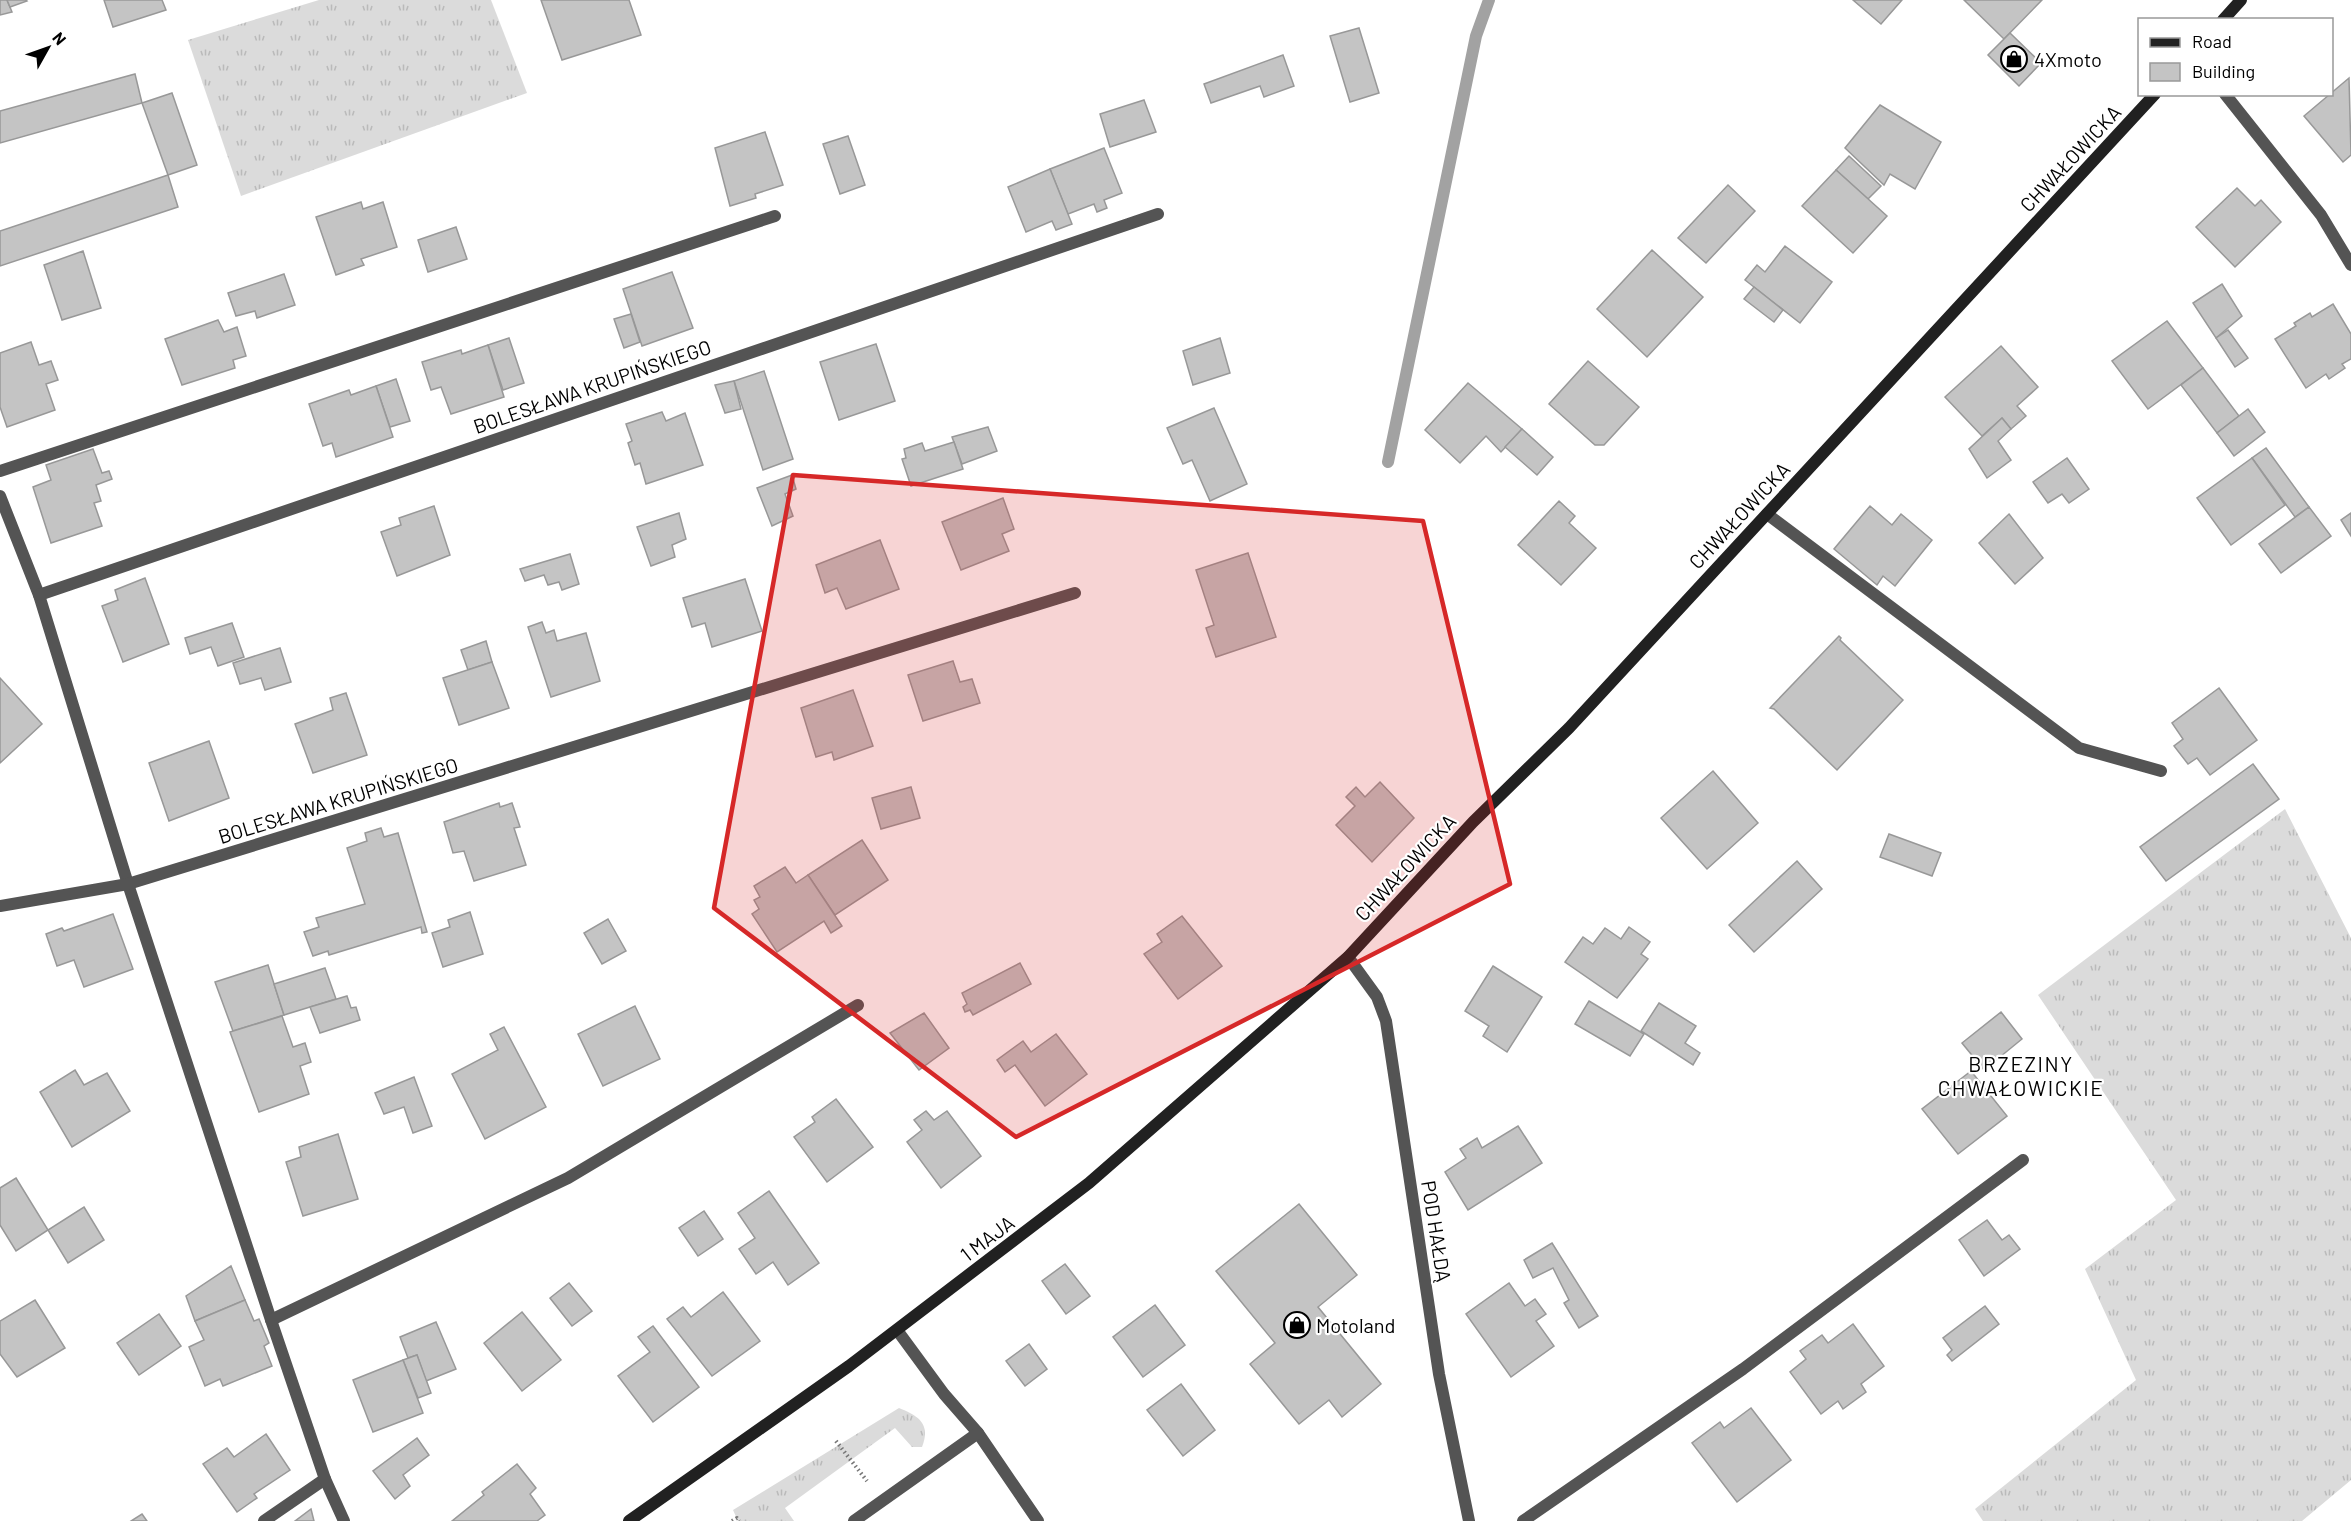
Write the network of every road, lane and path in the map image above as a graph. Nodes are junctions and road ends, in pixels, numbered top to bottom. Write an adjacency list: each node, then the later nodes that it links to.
1 (2241, 0): 2 (main road)
2 (2225, 18)
3 (2153, 96): 10 (main road, CHWAŁOWICKA)
4 (2227, 96): 7 (street)
5 (1158, 214): 12 (street, BOLESŁAWA KRUPIŃSKIEGO)
6 (775, 216): 8 (street)
7 (2351, 265)
8 (0, 471)
9 (0, 496): 12 (street)
10 (1767, 514): 13 (street); 16 (main road, CHWAŁOWICKA)
11 (1075, 593): 14 (street, BOLESŁAWA KRUPIŃSKIEGO)
12 (39, 595): 14 (street)
13 (2161, 771)
14 (128, 884): 15 (street, BOLESŁAWA KRUPIŃSKIEGO); 19 (street)
15 (0, 906)
16 (1348, 957): 20 (main road, 1 MAJA); 32 (street, POD HAŁDĄ)
17 (858, 1005): 19 (street)
18 (2024, 1160): 33 (street)
19 (270, 1320): 23 (street)
20 (897, 1330): 21 (street); 27 (main road, 1 MAJA)
21 (978, 1433): 24 (street); 31 (street)
22 (836, 1441): 24 (path)
23 (325, 1479): 25 (street); 26 (street)
24 (882, 1502): 30 (street)
25 (264, 1521)
26 (344, 1521)
27 (629, 1521)
28 (732, 1521): 29 (path)
29 (739, 1521)
30 (854, 1521)
31 (1038, 1521)
32 (1469, 1521)
33 (1523, 1521)

